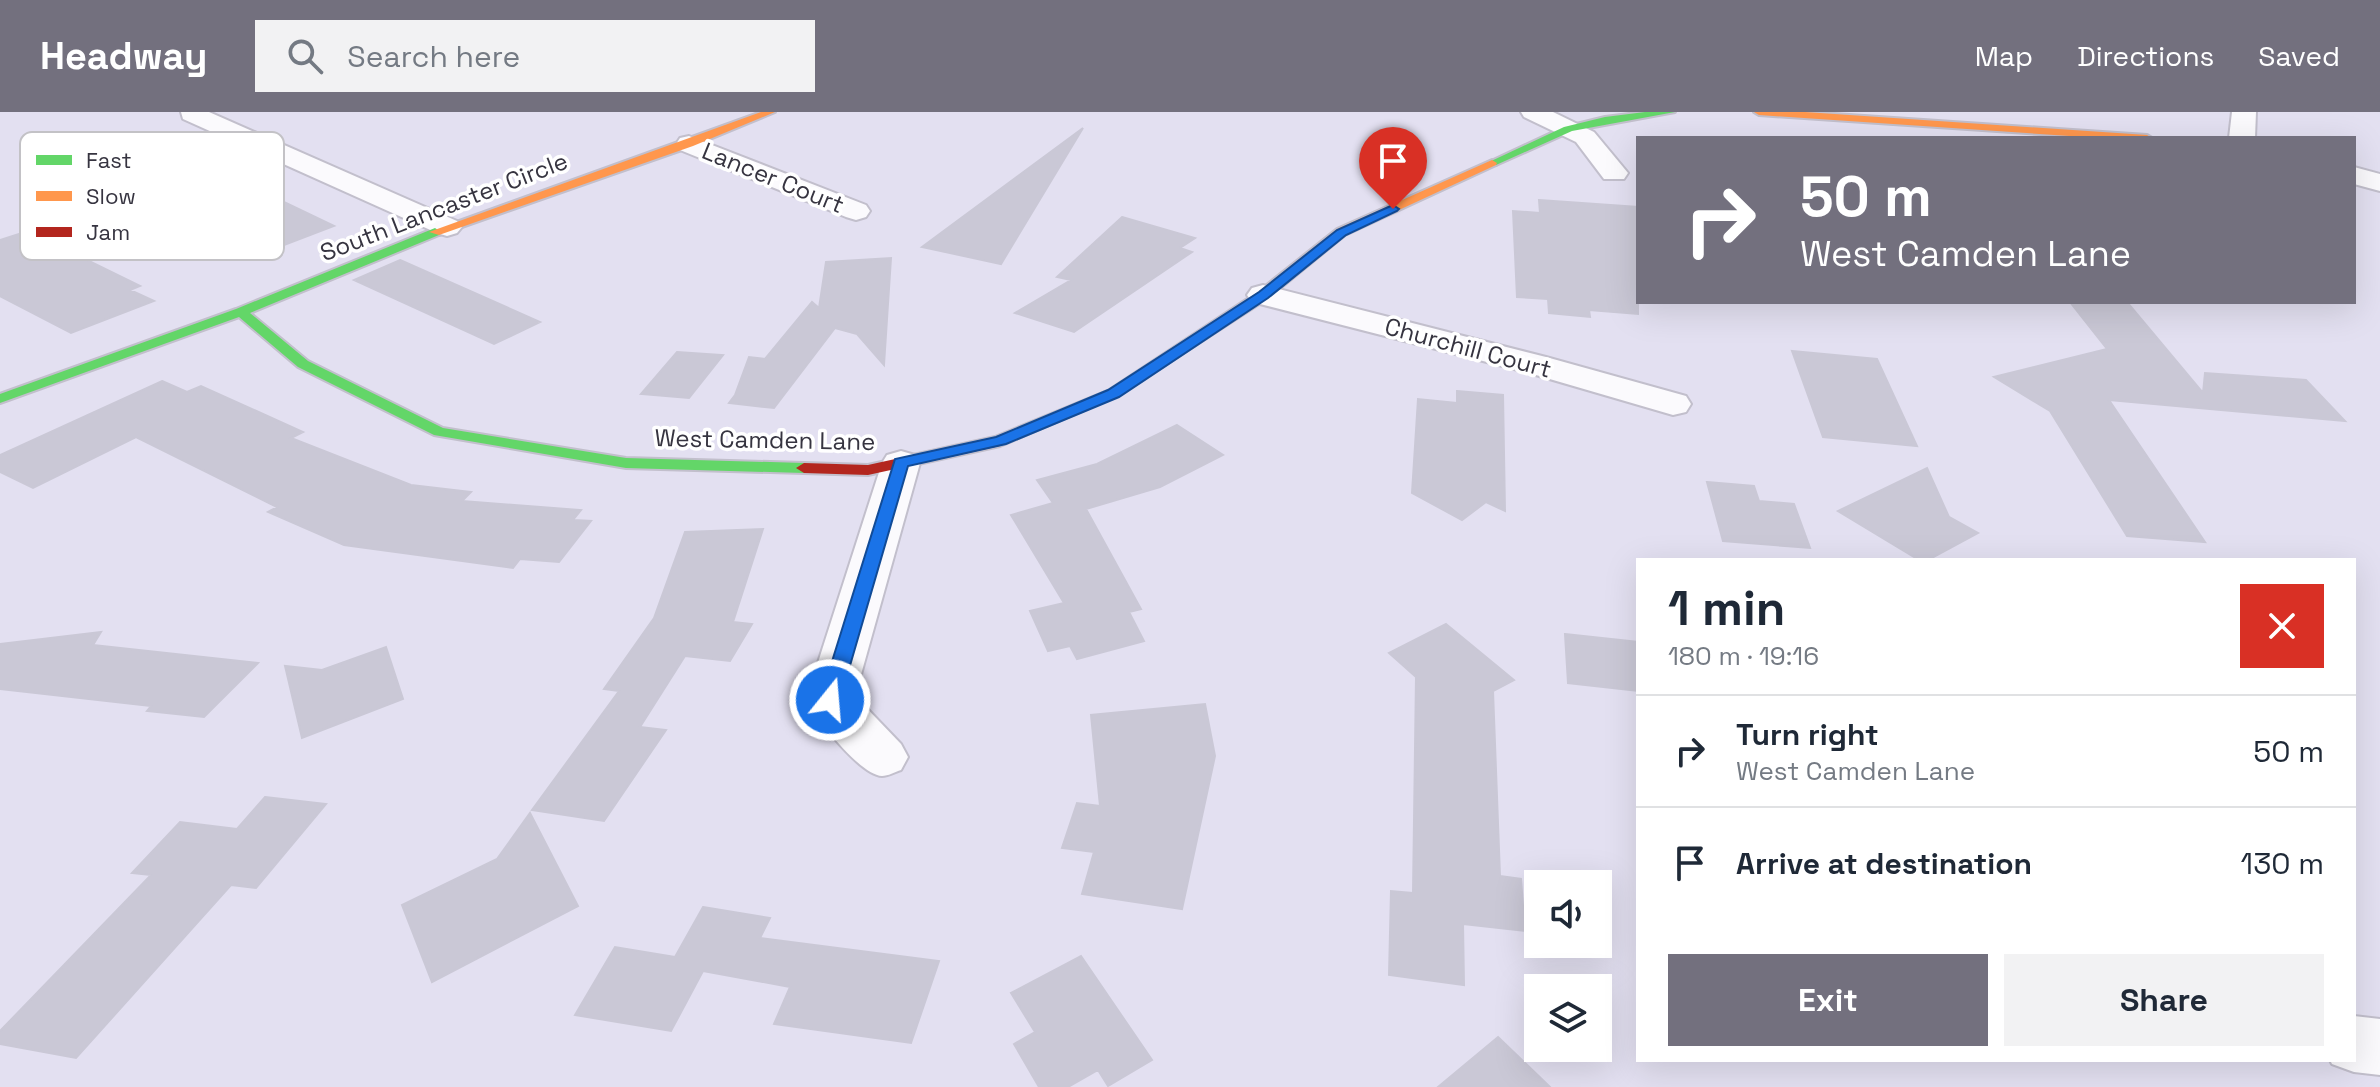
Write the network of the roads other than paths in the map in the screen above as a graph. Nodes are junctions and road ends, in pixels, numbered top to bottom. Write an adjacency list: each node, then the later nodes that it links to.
1 (197, 112): 9 (street)
2 (770, 112): 13 (street, South Lancaster Circle)
3 (1533, 112): 8 (street)
4 (1670, 112): 8 (street, West Camden Lane)
5 (1759, 112): 7 (street)
6 (2244, 112): 12 (street)
7 (1880, 116): 10 (street)
8 (1568, 129): 15 (street); 20 (street, West Camden Lane)
9 (233, 132)
10 (2062, 134): 11 (street)
11 (2104, 136)
12 (2242, 136)
13 (689, 144): 18 (street, Lancer Court); 19 (street, South Lancaster Circle)
14 (284, 155): 19 (street)
15 (1614, 173)
16 (2356, 176): 17 (street)
17 (2380, 183)
18 (856, 211)
19 (447, 227): 21 (street, South Lancaster Circle)
20 (1263, 295): 23 (street, Churchill Court); 24 (street, West Camden Lane)
21 (241, 312): 22 (street, South Lancaster Circle); 24 (street, West Camden Lane)
22 (0, 399)
23 (1673, 404)
24 (901, 463): 25 (street)
25 (883, 757)
26 (2356, 1044): 27 (street)
27 (2380, 1047)

